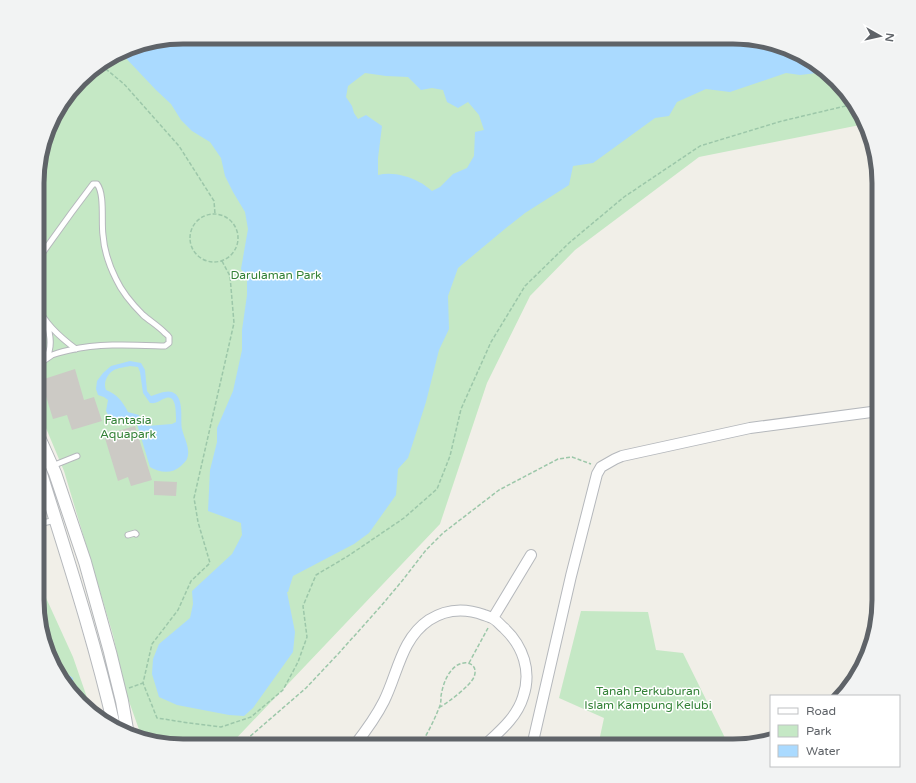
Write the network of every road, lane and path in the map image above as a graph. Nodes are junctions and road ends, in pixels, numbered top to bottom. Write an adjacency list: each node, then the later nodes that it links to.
1 (105, 68): 3 (path)
2 (848, 105): 23 (path)
3 (215, 214): 5 (path); 5 (path)
4 (44, 251): 8 (lane)
5 (222, 261): 23 (path)
6 (44, 318): 7 (lane)
7 (47, 322): 8 (lane); 9 (lane)
8 (76, 349): 9 (lane)
9 (45, 359)
10 (872, 412): 14 (street)
11 (44, 448): 13 (street)
12 (77, 456): 13 (lane)
13 (52, 466): 24 (street)
14 (601, 467): 28 (path); 32 (street)
15 (44, 483): 16 (street)
16 (56, 520): 17 (lane); 26 (street)
17 (44, 523)
18 (136, 534): 19 (lane)
19 (128, 535)
20 (531, 555): 21 (street)
21 (493, 618): 22 (path); 29 (street); 31 (street)
22 (469, 663): 25 (path); 25 (path)
23 (143, 684): 24 (path)
24 (119, 691): 27 (street)
25 (440, 707): 30 (path)
26 (112, 720)
27 (126, 726)
28 (247, 739)
29 (359, 739)
30 (424, 739)
31 (491, 739)
32 (534, 739)

